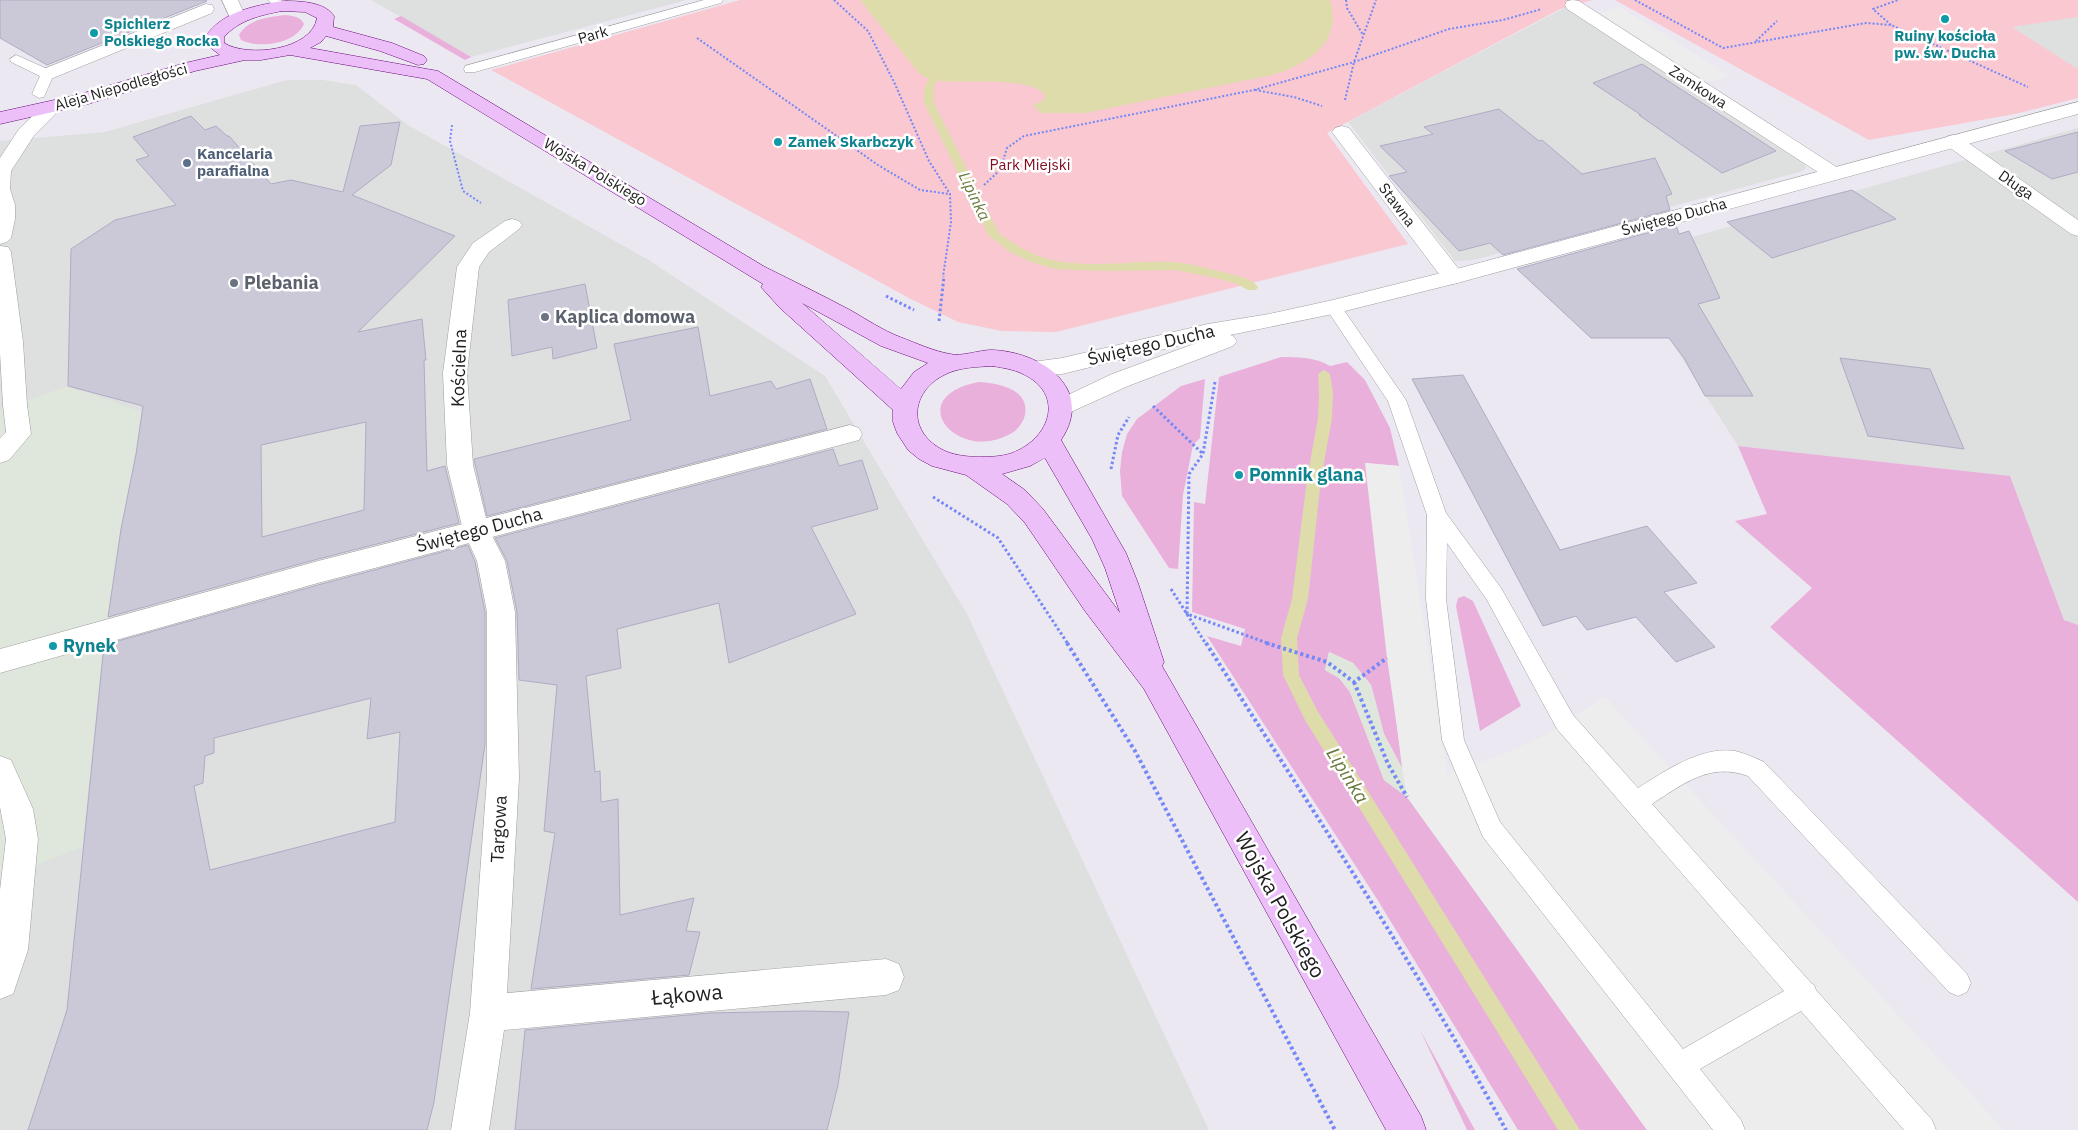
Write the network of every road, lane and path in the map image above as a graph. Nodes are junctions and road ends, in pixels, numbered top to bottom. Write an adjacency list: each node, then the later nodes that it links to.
1 (230, 0): 12 (street)
2 (717, 0): 11 (lane, Park)
3 (834, 0): 39 (path)
4 (1346, 0): 16 (path)
5 (1376, 0): 16 (path)
6 (1635, 0): 18 (path)
7 (1898, 0): 14 (path)
8 (283, 3): 12 (main road); 15 (main road)
9 (1567, 3): 24 (path); 36 (street, Zamkowa)
10 (206, 8): 26 (street)
11 (664, 15): 25 (lane, Park); 39 (path)
12 (238, 18): 17 (main road)
13 (1777, 21): 18 (path)
14 (1891, 25): 18 (path); 31 (path)
15 (324, 30): 20 (main road); 27 (main road, Wojska Polskiego)
16 (1363, 36): 24 (path)
17 (215, 39): 19 (main road, Aleja Niepodległości); 22 (main road)
18 (1754, 42)
19 (197, 46)
20 (290, 50): 22 (main road); 27 (main road, Wojska Polskiego)
21 (170, 55): 30 (main road, Aleja Niepodległości)
22 (241, 56): 30 (main road, Aleja Niepodległości)
23 (16, 59): 26 (lane)
24 (1354, 62): 28 (path); 33 (path)
25 (470, 69)
26 (47, 74): 30 (lane)
27 (432, 75): 44 (main road, Wojska Polskiego)
28 (1254, 90): 33 (path); 37 (path)
29 (0, 101): 30 (main road, Aleja Niepodległości)
30 (46, 101): 32 (main road, Aleja Niepodległości); 42 (street)
31 (2072, 110): 35 (street, Świętego Ducha)
32 (0, 118)
33 (1342, 123): 45 (street, Stawna)
34 (450, 141): 38 (path)
35 (1953, 141): 36 (street, Świętego Ducha); 41 (street, Długa)
36 (1834, 174): 45 (street, Świętego Ducha)
37 (984, 185)
38 (463, 191)
39 (950, 194): 50 (path)
40 (512, 225): 67 (street, Kościelna)
41 (2078, 230)
42 (0, 238)
43 (0, 252): 62 (street)
44 (757, 272): 53 (main road, Wojska Polskiego); 57 (main road, Wojska Polskiego)
45 (1452, 277): 47 (street, Świętego Ducha)
46 (886, 296): 48 (path)
47 (1333, 307): 51 (street, Świętego Ducha); 66 (lane)
48 (918, 312)
49 (931, 318): 50 (path)
50 (939, 321): 52 (path)
51 (1269, 321): 54 (street, Świętego Ducha); 58 (street, Świętego Ducha)
52 (946, 324)
53 (950, 363): 54 (main road); 57 (main road)
54 (1033, 369): 58 (main road)
55 (1215, 378): 63 (path)
56 (1145, 400): 63 (path)
57 (904, 407): 64 (main road)
58 (1062, 408): 61 (main road)
59 (1132, 414): 65 (path)
60 (850, 434): 67 (street, Świętego Ducha)
61 (1049, 441): 64 (main road); 72 (main road, Wojska Polskiego)
62 (0, 454)
63 (1203, 454): 69 (path)
64 (973, 467): 72 (main road, Wojska Polskiego)
65 (1111, 475)
66 (1438, 514): 76 (lane); 82 (lane)
67 (476, 530): 71 (street, Świętego Ducha); 81 (street, Targowa)
68 (1167, 582): 69 (path)
69 (1187, 614): 73 (path); 85 (path)
70 (1387, 658): 73 (path)
71 (0, 661)
72 (1155, 680): 84 (main road, Wojska Polskiego)
73 (1354, 682): 75 (path)
74 (0, 770): 78 (street)
75 (1406, 796)
76 (1634, 803): 79 (lane); 80 (lane)
77 (886, 978): 81 (street, Łąkowa)
78 (0, 981)
79 (1958, 983)
80 (1805, 994): 82 (lane); 87 (lane)
81 (488, 1013): 83 (street, Targowa)
82 (1681, 1065): 86 (lane)
83 (470, 1130)
84 (1407, 1130)
85 (1506, 1130)
86 (1731, 1130)
87 (1922, 1130)

